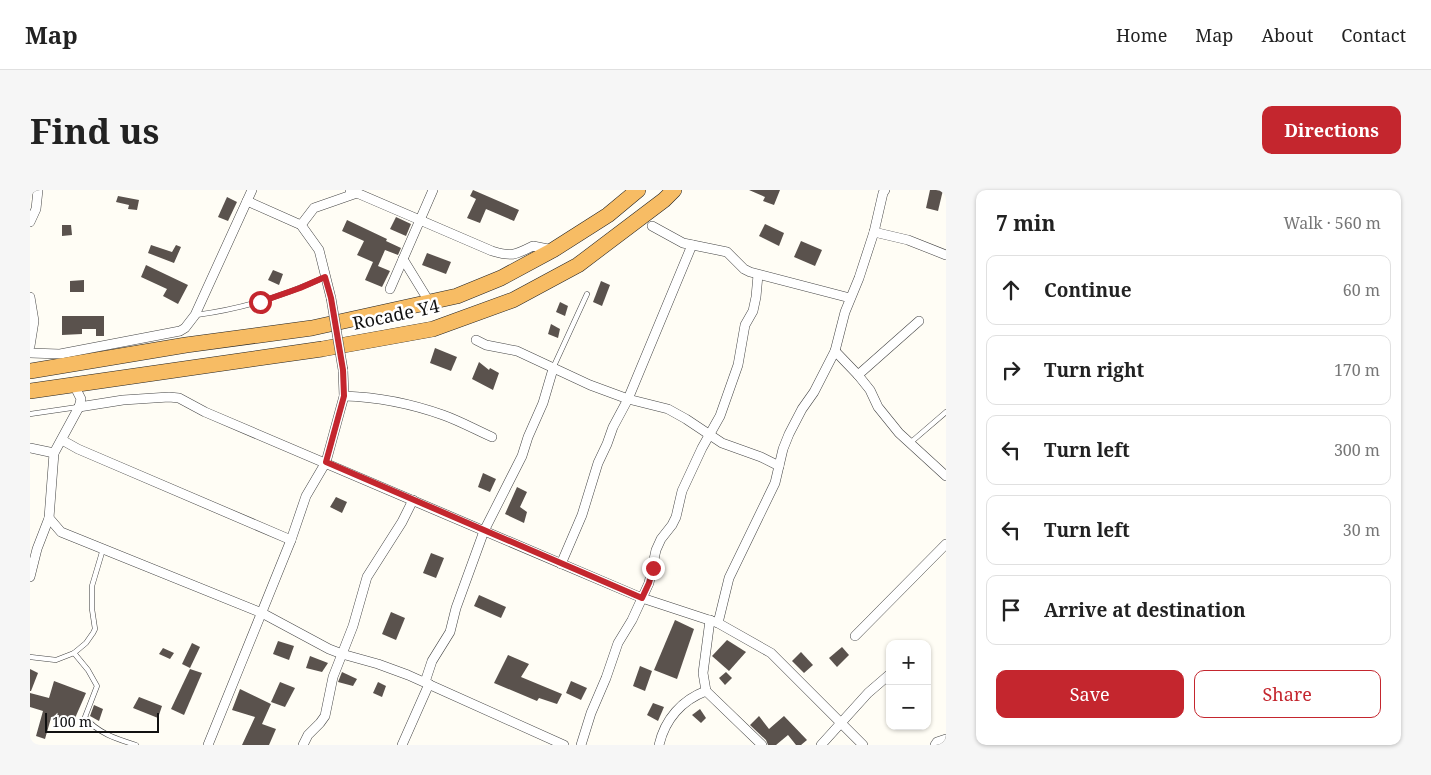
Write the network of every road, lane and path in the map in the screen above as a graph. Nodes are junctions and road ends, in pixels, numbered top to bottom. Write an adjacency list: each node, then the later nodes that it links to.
1 (38, 190): 10 (street)
2 (252, 190): 8 (street)
3 (433, 190): 9 (street)
4 (638, 190): 15 (highway, Rocade Y4)
5 (674, 190): 34 (highway, Rocade Y4)
6 (885, 190): 13 (street)
7 (353, 191): 9 (street); 11 (street)
8 (247, 201): 11 (street); 25 (street)
9 (420, 221): 15 (street); 17 (street)
10 (30, 222)
11 (301, 225): 19 (street)
12 (652, 226): 14 (street)
13 (874, 232): 16 (street); 23 (street)
14 (692, 245): 18 (street); 37 (street)
15 (553, 250): 24 (highway, Rocade Y4)
16 (946, 255)
17 (403, 259): 20 (street); 24 (street)
18 (758, 275): 23 (street); 41 (street)
19 (325, 277): 25 (lane); 36 (street, bridge)
20 (390, 289)
21 (587, 294): 31 (lane)
22 (30, 298): 28 (street)
23 (850, 298): 29 (street)
24 (430, 303): 32 (highway, Rocade Y4)
25 (195, 315): 30 (street)
26 (919, 321): 33 (street)
27 (476, 340): 31 (street)
28 (30, 346)
29 (835, 351): 33 (street); 48 (street)
30 (30, 353)
31 (553, 369): 37 (street); 52 (street)
32 (30, 371)
33 (858, 375): 44 (street)
34 (74, 385): 35 (highway, Rocade Y4); 38 (street)
35 (30, 391)
36 (344, 396): 42 (street); 47 (street)
37 (628, 399): 41 (street); 56 (street)
38 (79, 407): 40 (lane); 43 (street); 47 (street)
39 (946, 412): 44 (lane)
40 (30, 414)
41 (709, 435): 48 (street); 58 (street)
42 (492, 437)
43 (62, 440): 46 (street); 53 (street)
44 (910, 442): 49 (street)
45 (30, 448): 46 (street)
46 (54, 453): 51 (street)
47 (326, 462): 50 (street); 53 (street)
48 (779, 466): 60 (street)
49 (946, 476)
50 (414, 500): 52 (street); 63 (street)
51 (49, 518): 55 (street); 57 (street)
52 (484, 531): 56 (street); 66 (street)
53 (291, 540): 59 (street)
54 (946, 544): 61 (street)
55 (103, 549): 59 (street); 62 (lane)
56 (561, 564): 58 (street)
57 (30, 578)
58 (642, 598): 60 (street); 75 (street)
59 (262, 613): 63 (street); 71 (street)
60 (714, 622): 67 (street); 68 (street)
61 (855, 636)
62 (74, 653): 64 (lane); 70 (lane)
63 (342, 654): 66 (street); 72 (street)
64 (30, 657)
65 (886, 677): 68 (street)
66 (427, 683): 73 (street); 74 (street)
67 (706, 690): 76 (street); 77 (street)
68 (841, 723): 78 (street); 79 (street)
69 (946, 739): 80 (street)
70 (136, 745)
71 (208, 745)
72 (303, 745)
73 (402, 745)
74 (564, 745)
75 (581, 745)
76 (659, 745)
77 (762, 745)
78 (821, 745)
79 (863, 745)
80 (934, 745)

